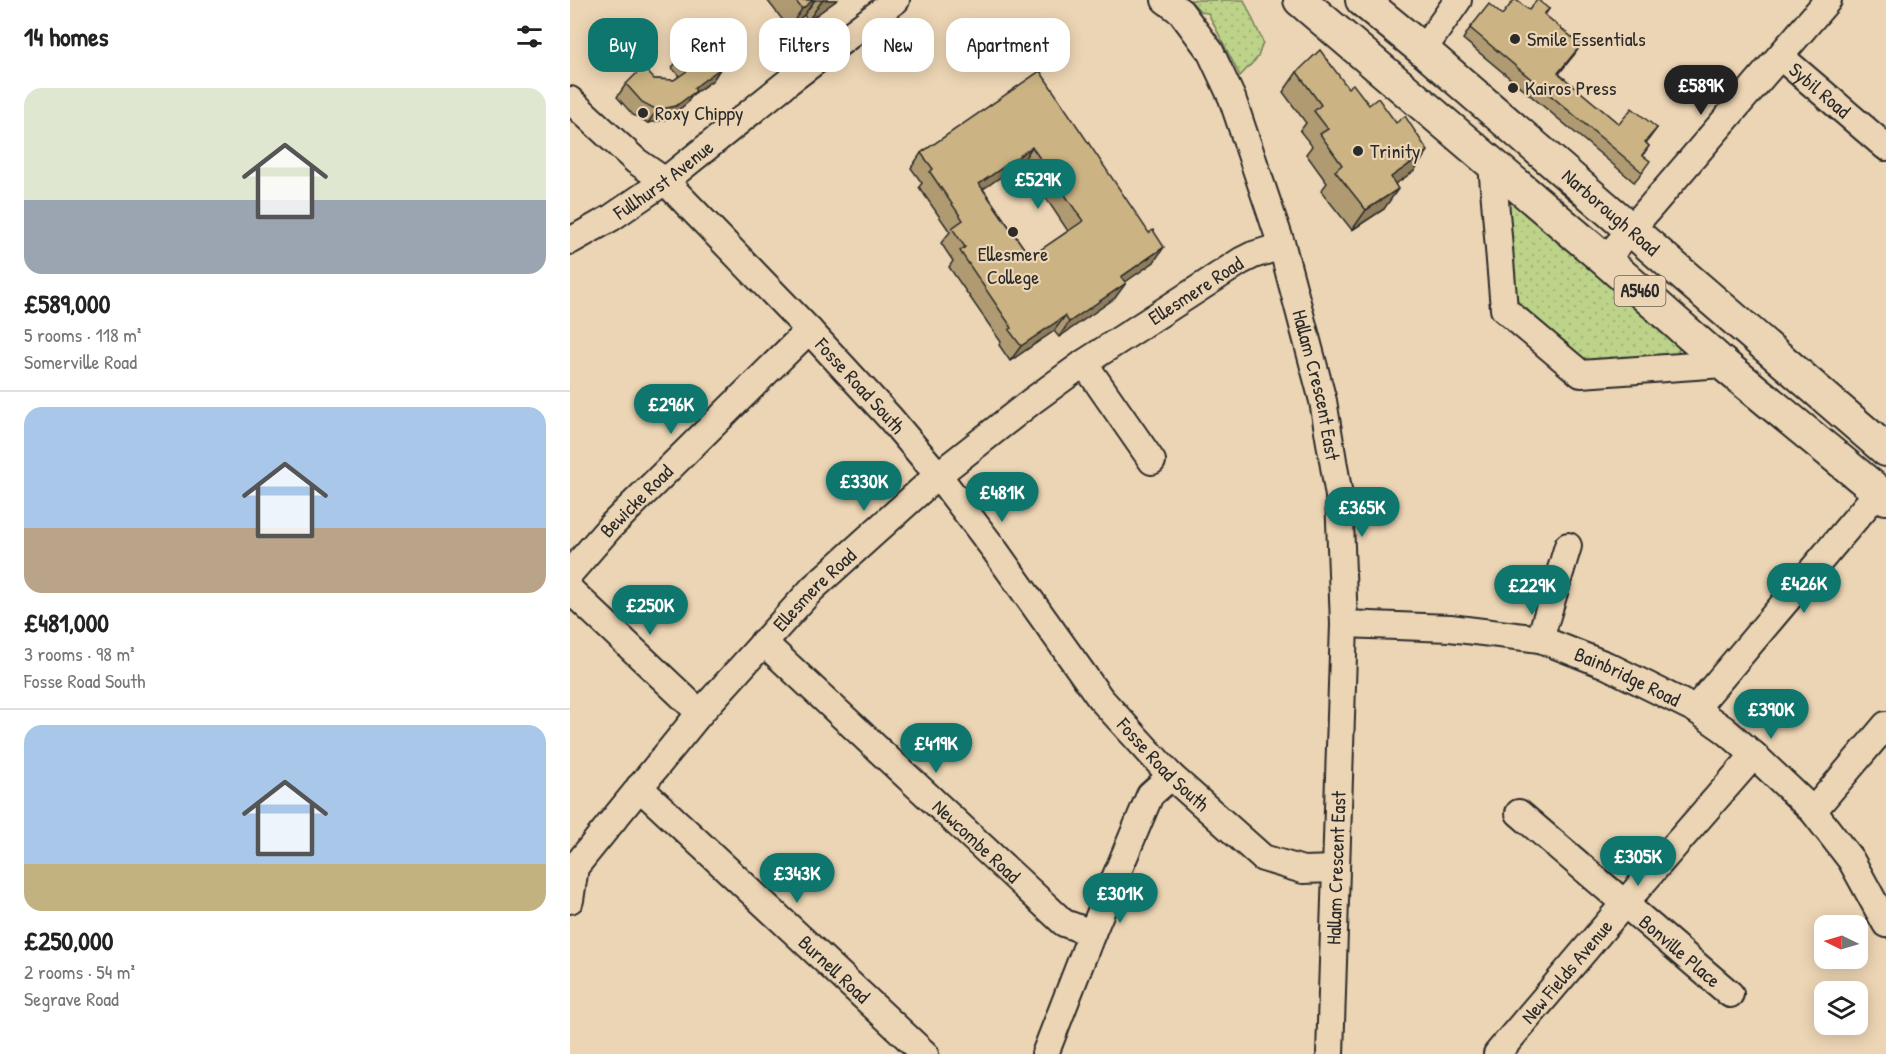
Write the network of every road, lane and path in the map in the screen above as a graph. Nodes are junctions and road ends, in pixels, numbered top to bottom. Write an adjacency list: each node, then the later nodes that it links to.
1 (896, 0): 12 (street, Fullhurst Avenue)
2 (1165, 0): 15 (street, Hallam Crescent East)
3 (1300, 0): 11 (main road, Narborough Road / A5460)
4 (1362, 0): 7 (main road, Narborough Road / A5460)
5 (1458, 0): 7 (street)
6 (1828, 0): 8 (street)
7 (1423, 50): 13 (main road, Narborough Road / A5460)
8 (1781, 57): 10 (street, Sybil Road); 13 (street)
9 (570, 100): 12 (street, Fosse Road South)
10 (1886, 147)
11 (1492, 164): 16 (main road, Narborough Road / A5460); 19 (street)
12 (665, 181): 14 (street, Fullhurst Avenue); 17 (street, Fosse Road South)
13 (1631, 230): 16 (street); 20 (main road, Narborough Road / A5460)
14 (570, 241)
15 (1282, 246): 18 (street, Ellesmere Road); 27 (street, Hallam Crescent East)
16 (1605, 260): 19 (main road, Narborough Road / A5460)
17 (809, 330): 22 (street, Fosse Road South); 25 (street, Bewicke Road)
18 (1084, 363): 21 (street); 22 (street, Ellesmere Road)
19 (1723, 364): 23 (main road, Narborough Road / A5460)
20 (1886, 450)
21 (1152, 461)
22 (938, 475): 29 (street, Ellesmere Road); 34 (street, Fosse Road South)
23 (1882, 495): 30 (street)
24 (1568, 546): 28 (street)
25 (570, 573)
26 (570, 590): 31 (street)
27 (1344, 624): 28 (street, Bainbridge Road); 39 (street, Hallam Crescent East)
28 (1540, 639): 30 (street, Bainbridge Road)
29 (763, 642): 31 (street, Ellesmere Road); 43 (street, Newcombe Road)
30 (1695, 709): 33 (street, Bainbridge Road)
31 (700, 713): 35 (street, Ellesmere Road)
32 (1886, 725): 36 (street)
33 (1754, 755): 36 (street, Bainbridge Road); 41 (street, New Fields Avenue)
34 (1171, 776): 39 (street, Fosse Road South); 43 (street)
35 (639, 787): 38 (street, Ellesmere Road); 45 (street, Burnell Road)
36 (1813, 811): 42 (street, Bainbridge Road)
37 (1519, 813): 41 (street, Bonville Place)
38 (572, 868): 40 (street, Ellesmere Road)
39 (1335, 869): 47 (street, Hallam Crescent East)
40 (570, 900)
41 (1624, 904): 44 (street, Bonville Place); 48 (street, New Fields Avenue)
42 (1886, 924)
43 (1092, 933): 46 (street)
44 (1730, 994)
45 (925, 1054)
46 (1044, 1054)
47 (1330, 1054)
48 (1497, 1054)

